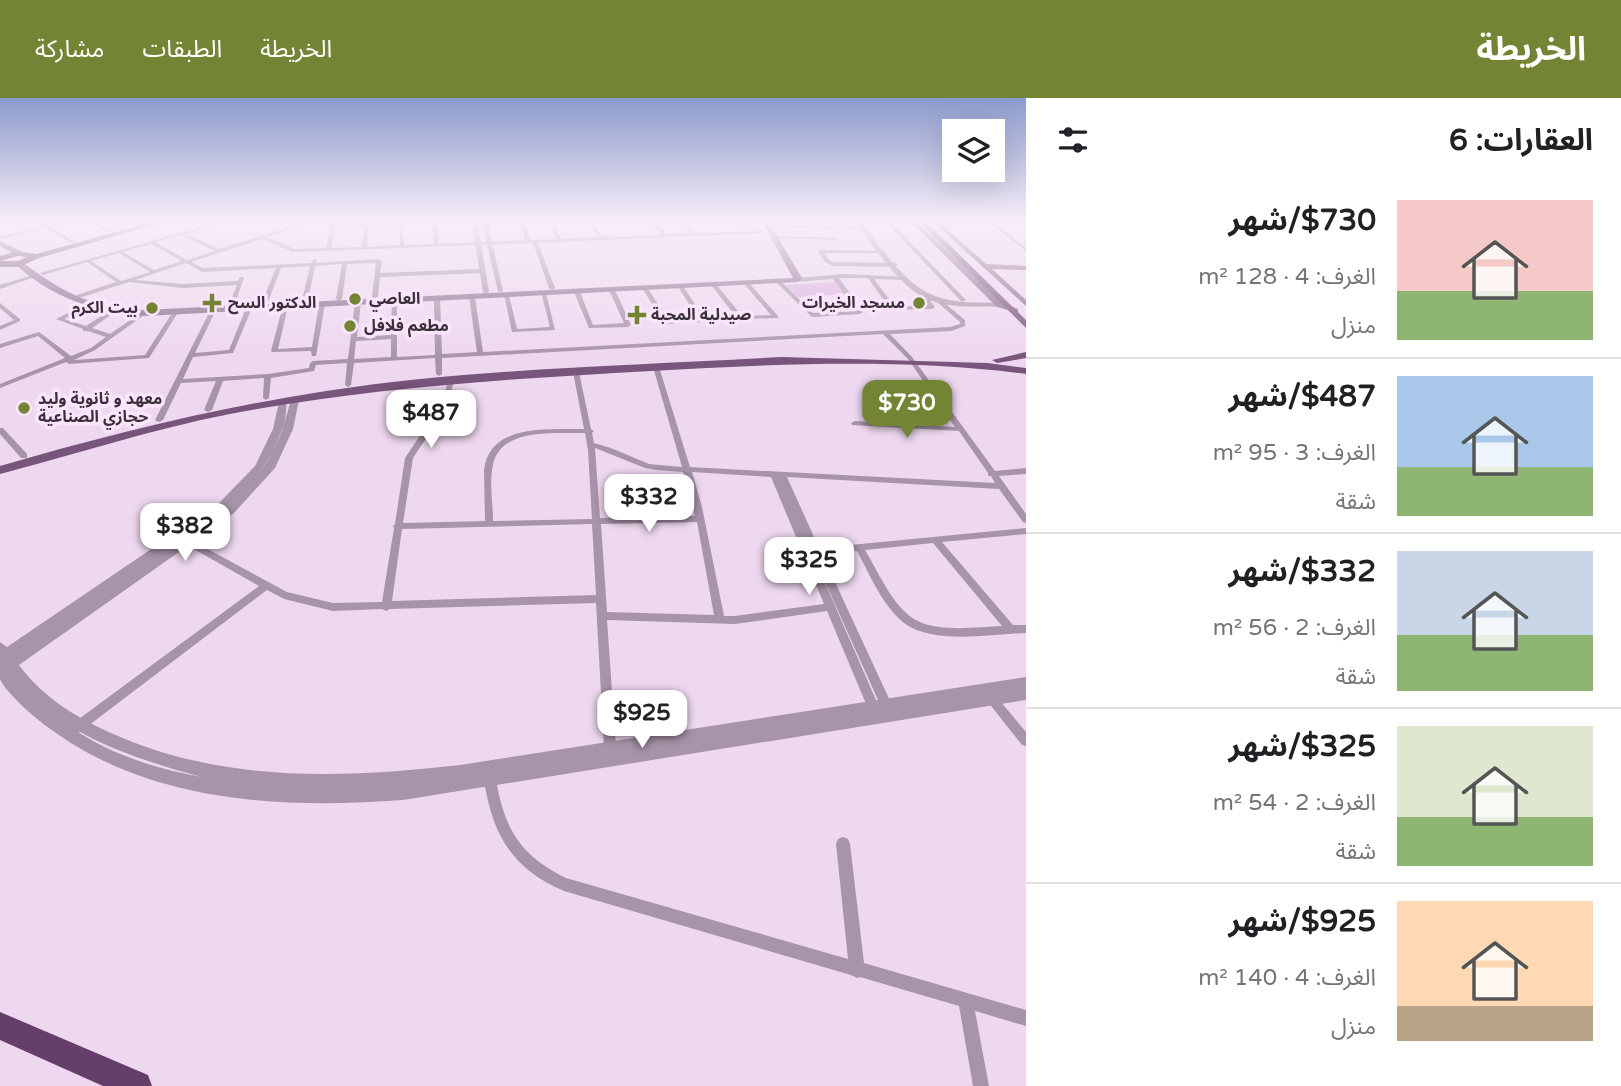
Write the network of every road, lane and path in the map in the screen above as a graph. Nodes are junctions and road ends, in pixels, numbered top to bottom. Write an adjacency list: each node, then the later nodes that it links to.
1 (32, 265): 29 (main road)
2 (69, 265): 29 (street)
3 (94, 265): 37 (street)
4 (143, 265): 28 (street)
5 (175, 265): 28 (street)
6 (194, 265): 24 (street)
7 (309, 265): 23 (street)
8 (313, 265): 56 (street)
9 (345, 265): 54 (street)
10 (379, 265): 30 (street)
11 (482, 265): 27 (street)
12 (496, 265): 48 (street)
13 (542, 265): 43 (street)
14 (782, 265): 43 (main road)
15 (791, 265): 34 (main road)
16 (895, 265): 33 (street)
17 (903, 265): 58 (street)
18 (929, 265): 58 (street)
19 (960, 265): 61 (main road)
20 (965, 265): 72 (main road)
21 (978, 265): 68 (main road)
22 (984, 265): 25 (main road)
23 (279, 266): 24 (street); 59 (street)
24 (246, 267): 38 (street)
25 (987, 268): 26 (main road); 68 (main road)
26 (1026, 269)
27 (483, 271): 30 (street); 46 (street)
28 (154, 272): 35 (street)
29 (39, 274): 41 (street); 50 (main road); 65 (main road)
30 (379, 275): 51 (street)
31 (835, 277): 32 (street); 34 (street); 36 (street)
32 (870, 277): 33 (street); 55 (street)
33 (905, 278): 55 (street)
34 (795, 280): 36 (main road)
35 (127, 281): 37 (street); 38 (street)
36 (779, 282): 39 (main road)
37 (120, 283): 50 (street)
38 (240, 283): 62 (street)
39 (747, 284): 40 (main road); 40 (street)
40 (714, 285): 42 (main road)
41 (0, 287)
42 (681, 287): 44 (main road); 44 (street)
43 (552, 288): 48 (main road)
44 (645, 288): 45 (main road)
45 (612, 290): 47 (main road); 47 (street)
46 (486, 292): 48 (main road); 51 (main road)
47 (577, 292): 49 (main road)
48 (504, 293): 49 (main road); 49 (street); 52 (main road)
49 (543, 293)
50 (79, 296): 62 (main road)
51 (375, 297): 54 (main road)
52 (472, 297): 53 (main road); 83 (street)
53 (437, 298): 57 (main road); 84 (street)
54 (339, 299): 56 (main road)
55 (935, 299): 61 (street); 77 (street)
56 (305, 300): 59 (main road)
57 (395, 300): 60 (main road); 79 (street)
58 (963, 300): 61 (street)
59 (265, 302): 62 (main road)
60 (358, 302): 63 (main road); 80 (street)
61 (998, 303): 72 (main road)
62 (232, 304)
63 (322, 304): 66 (main road); 82 (street)
64 (0, 305): 75 (street)
65 (86, 306): 70 (main road); 76 (street)
66 (285, 306): 67 (main road); 82 (street)
67 (249, 308): 69 (main road); 85 (street)
68 (1026, 308)
69 (213, 310): 71 (main road); 85 (street)
70 (113, 311): 73 (main road); 76 (street)
71 (176, 311): 73 (main road); 91 (street)
72 (1015, 311): 74 (main road)
73 (144, 313): 78 (street)
74 (1026, 326)
75 (0, 328)
76 (85, 330): 78 (street)
77 (885, 333): 83 (street); 90 (street)
78 (111, 337): 88 (street)
79 (394, 337): 80 (street); 87 (street)
80 (353, 339): 89 (street)
81 (0, 346): 88 (street)
82 (315, 349): 92 (street)
83 (480, 352): 84 (street)
84 (439, 354): 87 (street); 96 (street)
85 (190, 355): 100 (street)
86 (1026, 355): 90 (main road)
87 (394, 357): 89 (street)
88 (71, 359): 91 (street)
89 (351, 360): 92 (street); 101 (street)
90 (912, 361): 93 (main road); 94 (main road); 96 (main road); 108 (street)
91 (62, 363): 102 (street)
92 (313, 363): 97 (street)
93 (656, 367): 95 (main road); 115 (street)
94 (1026, 371)
95 (576, 372): 99 (main road); 110 (street)
96 (439, 374): 101 (main road)
97 (268, 376): 98 (street); 103 (street)
98 (220, 379): 100 (street); 105 (street)
99 (451, 379): 104 (main road); 124 (street)
100 (178, 381): 106 (street)
101 (348, 385): 103 (main road)
102 (0, 386)
103 (266, 398): 105 (main road)
104 (289, 401): 114 (main road); 127 (street); 138 (street)
105 (208, 410): 106 (main road)
106 (159, 420): 112 (main road)
107 (855, 423): 108 (street)
108 (960, 429): 117 (street)
109 (0, 430): 112 (street)
110 (590, 431): 111 (street); 123 (street)
111 (592, 445): 115 (street); 121 (street)
112 (24, 456): 113 (main road)
113 (0, 463)
114 (0, 470)
115 (688, 470): 118 (street); 120 (street)
116 (1026, 471): 117 (street)
117 (991, 474): 119 (street)
118 (778, 475): 119 (street); 129 (street)
119 (1000, 486): 122 (street)
120 (700, 519): 121 (street); 135 (street)
121 (598, 520): 123 (street); 131 (street)
122 (1026, 520)
123 (489, 523): 124 (street)
124 (397, 526): 132 (street)
125 (1026, 531): 126 (street)
126 (935, 540): 128 (street); 136 (street)
127 (188, 542): 130 (street); 138 (street)
128 (859, 547): 129 (street); 136 (street)
129 (812, 552): 133 (street); 142 (street)
130 (267, 585): 132 (street); 143 (street)
131 (602, 598): 132 (street); 134 (street)
132 (386, 607)
133 (830, 607): 135 (street); 142 (street)
134 (603, 615): 135 (street); 145 (street)
135 (720, 620)
136 (1010, 629): 137 (street)
137 (1026, 629)
138 (3, 661): 143 (street)
139 (1026, 683): 142 (street)
140 (1026, 694): 141 (street)
141 (992, 699): 144 (street); 145 (street)
142 (879, 706): 145 (street)
143 (74, 730): 145 (street); 146 (street)
144 (1026, 741)
145 (612, 753): 146 (street)
146 (490, 780): 148 (street)
147 (843, 844): 148 (street)
148 (857, 971): 149 (street)
149 (966, 1003): 150 (street); 153 (street)
150 (1026, 1018)
151 (0, 1026): 152 (highway)
152 (137, 1086)
153 (981, 1086)

